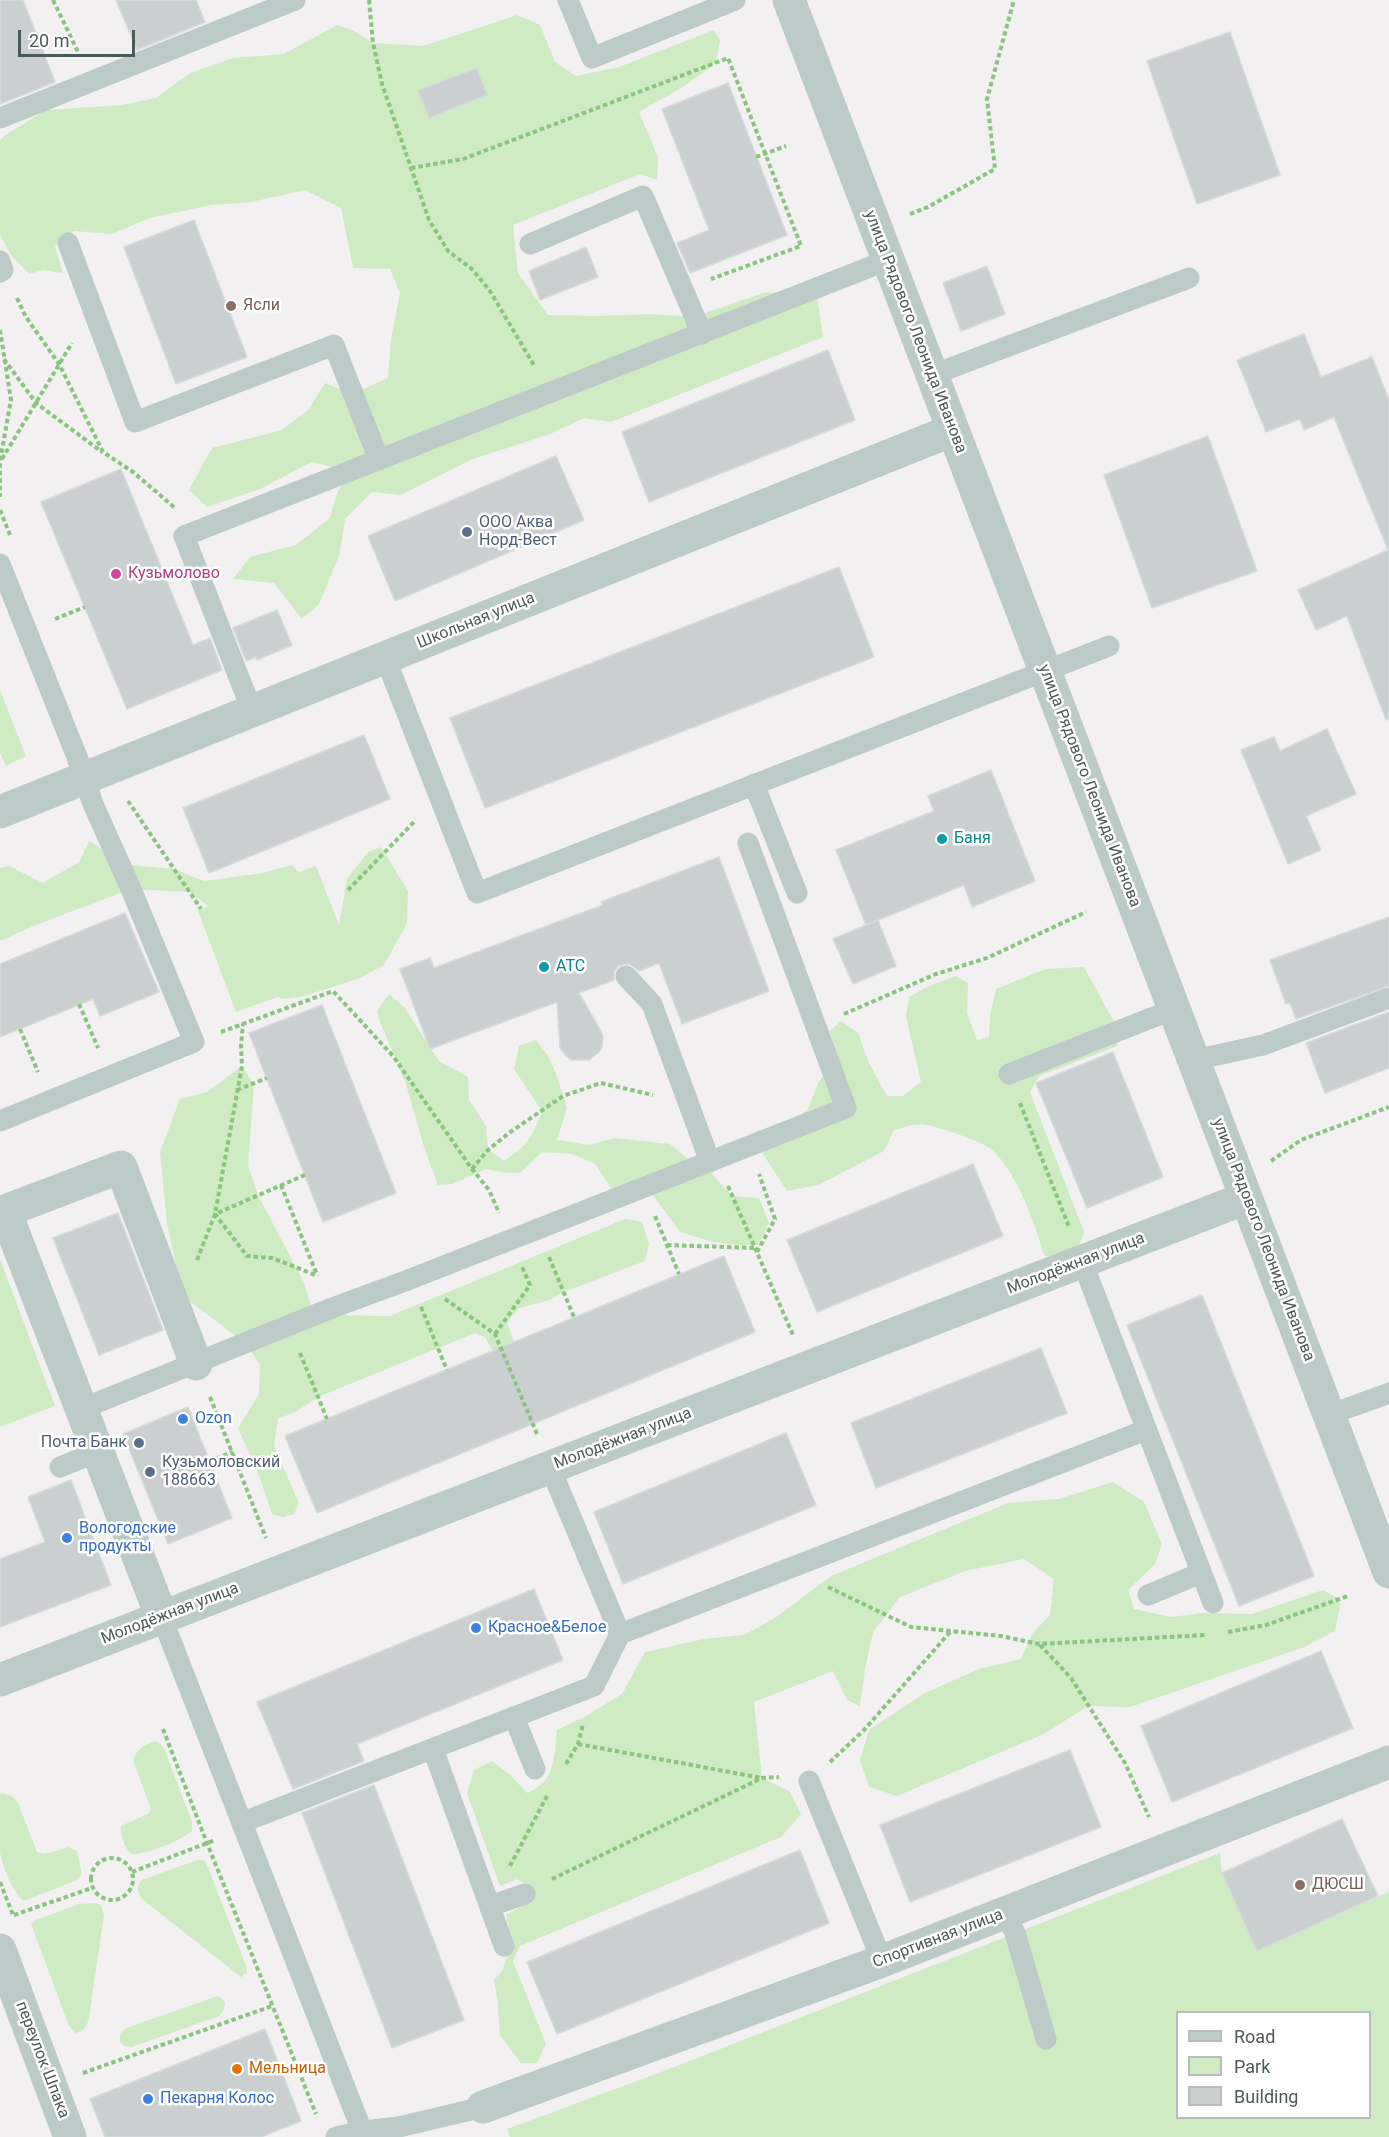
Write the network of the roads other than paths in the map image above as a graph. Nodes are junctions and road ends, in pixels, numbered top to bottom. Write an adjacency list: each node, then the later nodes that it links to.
1 (295, 0): 5 (lane)
2 (568, 0): 3 (lane)
3 (735, 0)
4 (789, 0): 8 (street, улица Рядового Леонида Иванова)
5 (0, 118)
6 (68, 243): 13 (lane)
7 (530, 244): 10 (lane)
8 (888, 260): 10 (lane); 11 (street, улица Рядового Леонида Иванова)
9 (1189, 278): 11 (lane)
10 (702, 334): 13 (lane)
11 (932, 375): 12 (street, улица Рядового Леонида Иванова)
12 (953, 430): 16 (street, Школьная улица); 17 (street, улица Рядового Леонида Иванова)
13 (379, 460): 18 (lane)
14 (0, 564): 19 (lane)
15 (1109, 646): 17 (lane)
16 (385, 657): 18 (street, Школьная улица); 20 (lane)
17 (1045, 670): 20 (lane); 26 (street, улица Рядового Леонида Иванова)
18 (252, 711): 19 (street, Школьная улица)
19 (84, 778): 21 (street, Школьная улица); 29 (lane)
20 (754, 784): 23 (lane)
21 (2, 806)
22 (748, 843): 30 (lane)
23 (797, 893)
24 (626, 976): 30 (lane)
25 (1389, 998): 27 (lane)
26 (1174, 1009): 27 (street, улица Рядового Леонида Иванова); 28 (lane)
27 (1194, 1060): 31 (street, улица Рядового Леонида Иванова)
28 (1009, 1074)
29 (0, 1121)
30 (713, 1160): 33 (lane)
31 (1244, 1190): 32 (street, Молодёжная улица); 36 (street, улица Рядового Леонида Иванова)
32 (1082, 1261): 37 (lane); 39 (street, Молодёжная улица)
33 (196, 1364): 35 (lane); 35 (street)
34 (1389, 1393): 36 (lane)
35 (81, 1409): 38 (street)
36 (1329, 1415): 41 (street, улица Рядового Леонида Иванова)
37 (1146, 1430): 42 (lane); 46 (lane)
38 (97, 1452): 40 (lane); 45 (street)
39 (544, 1454): 45 (street, Молодёжная улица); 46 (lane)
40 (60, 1467)
41 (1389, 1572)
42 (1201, 1573): 43 (lane); 44 (lane)
43 (1148, 1594)
44 (1213, 1602)
45 (162, 1618): 47 (street, Молодёжная улица); 53 (lane)
46 (620, 1634): 48 (lane)
47 (0, 1680)
48 (514, 1717): 49 (lane); 51 (lane)
49 (433, 1749): 53 (lane); 55 (lane)
50 (1389, 1762): 56 (street, Спортивная улица)
51 (535, 1769)
52 (809, 1781): 59 (lane)
53 (244, 1826): 62 (lane)
54 (525, 1894): 55 (lane)
55 (489, 1906): 57 (lane)
56 (1006, 1912): 59 (street, Спортивная улица); 60 (lane)
57 (504, 1946)
58 (0, 1950): 64 (street, переулок Шпака)
59 (882, 1961): 61 (street, Спортивная улица)
60 (1046, 2039)
61 (483, 2107): 63 (lane)
62 (362, 2131): 63 (lane); 65 (lane)
63 (401, 2132)
64 (70, 2137)
65 (336, 2137)

